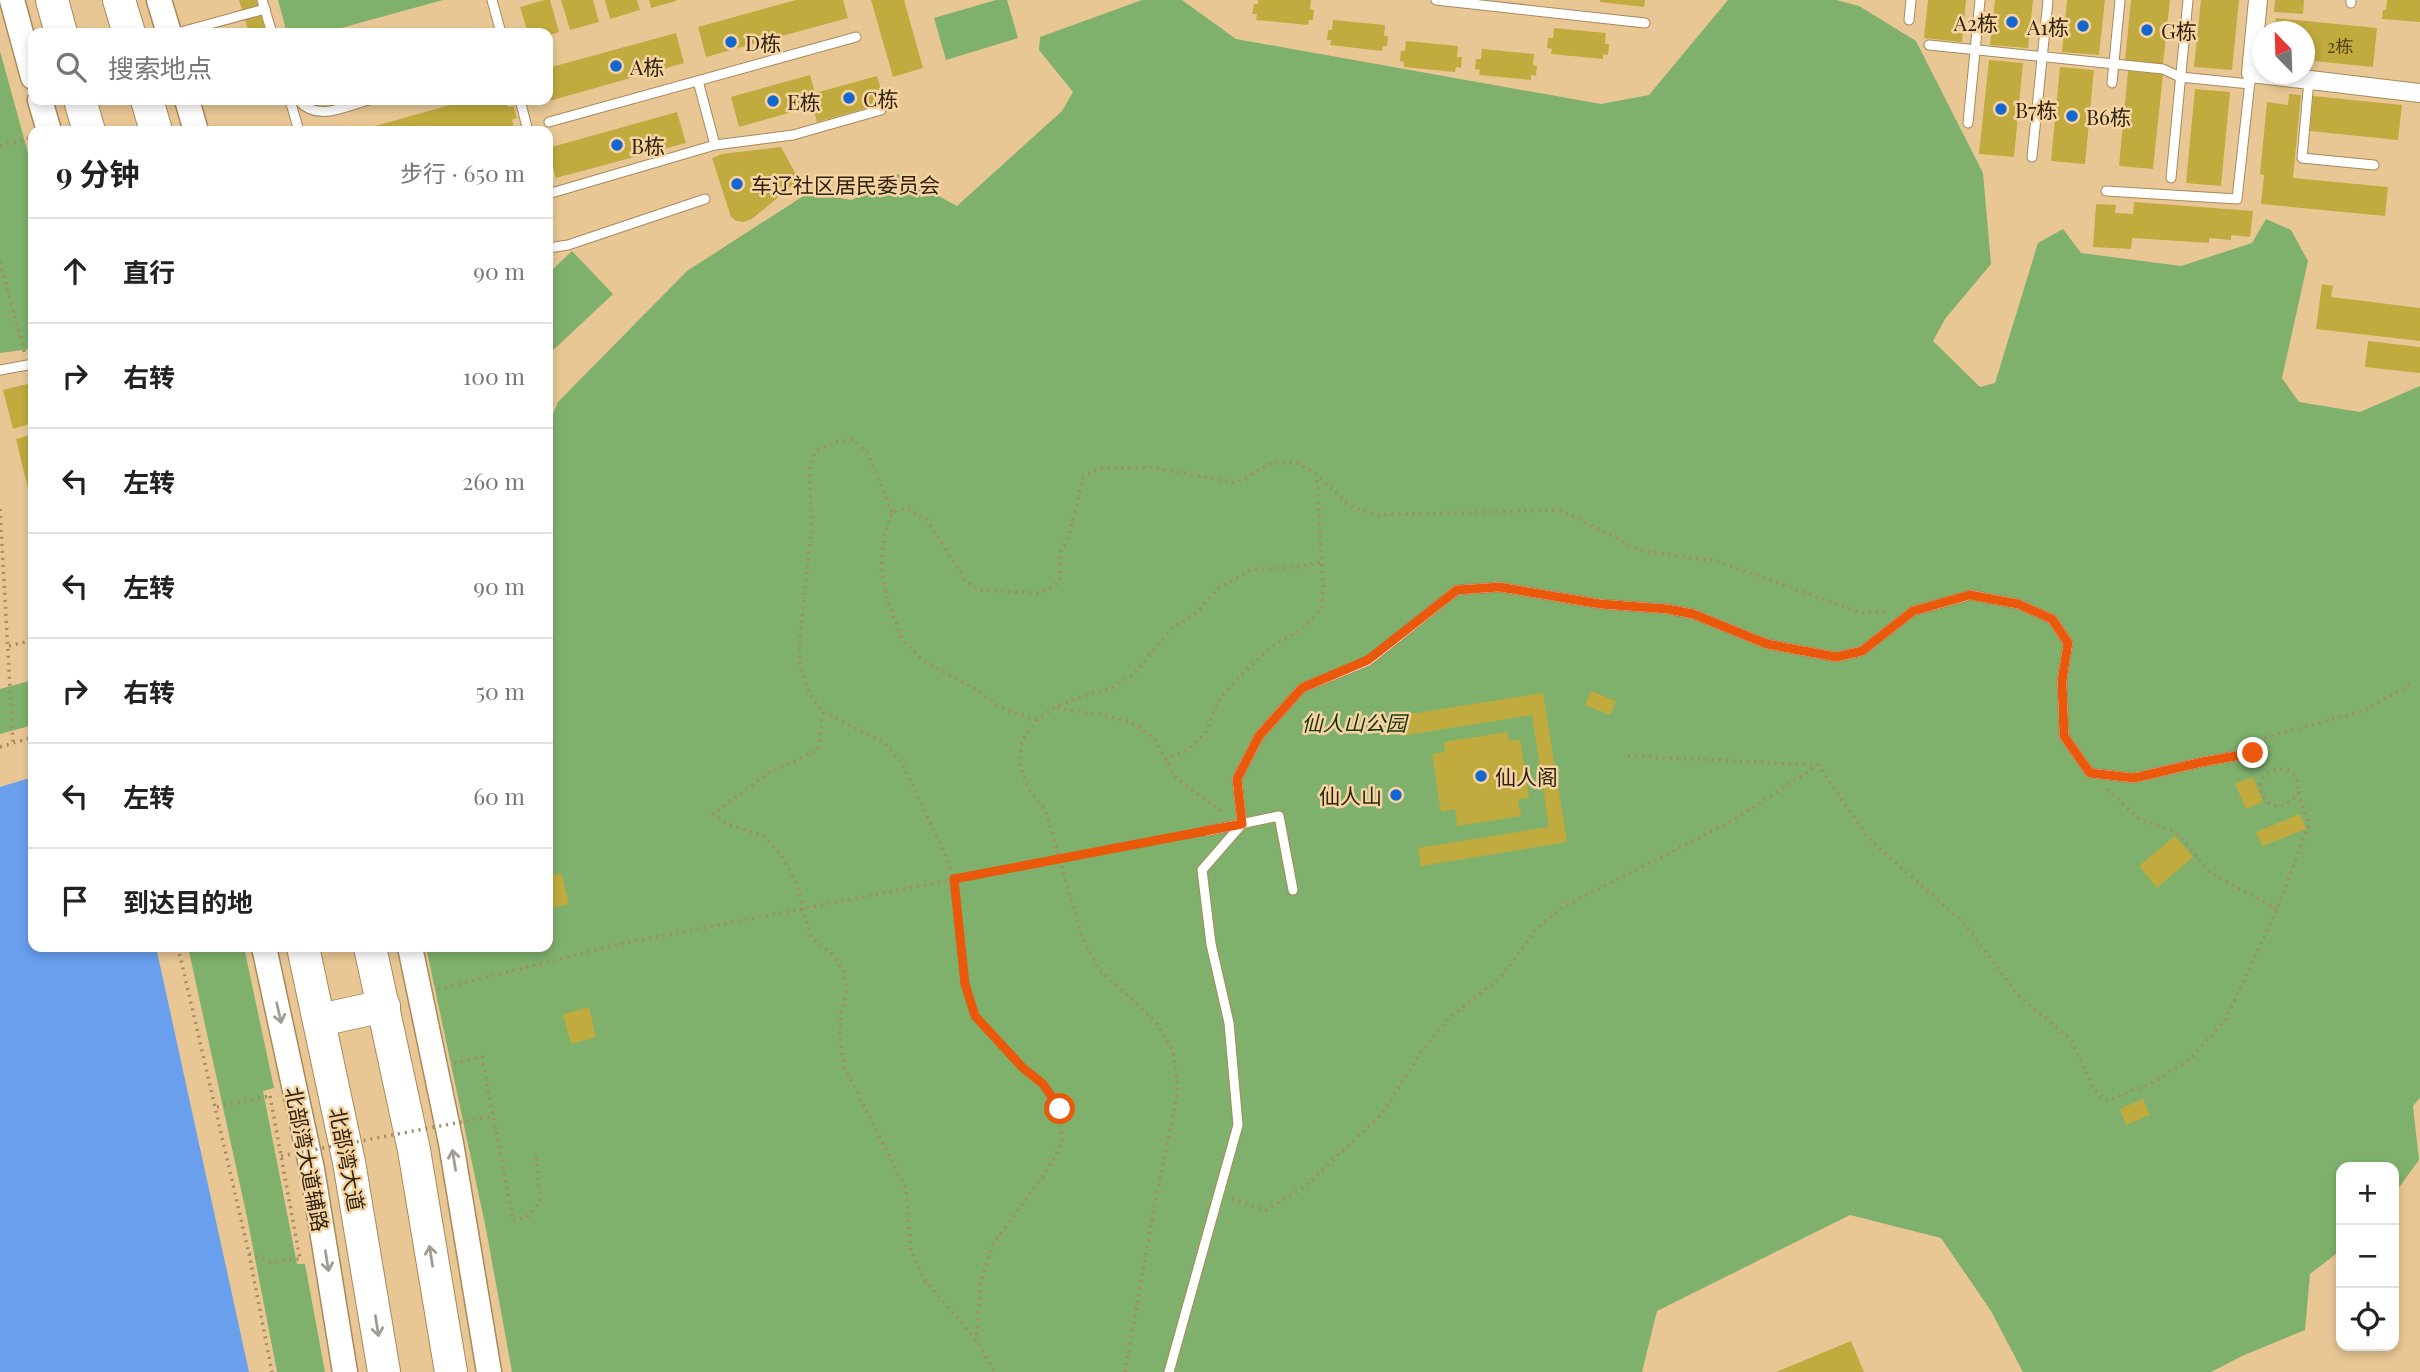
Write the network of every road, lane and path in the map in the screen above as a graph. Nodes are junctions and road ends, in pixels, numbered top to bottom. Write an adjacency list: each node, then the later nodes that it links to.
1 (12, 0): 28 (main road)
2 (52, 0): 18 (highway)
3 (119, 0): 19 (highway)
4 (159, 0): 20 (main road)
5 (492, 0): 23 (lane)
6 (1436, 0): 15 (lane)
7 (1504, 0): 15 (lane)
8 (1911, 0): 16 (lane)
9 (1980, 0): 26 (lane)
10 (2048, 0): 27 (lane)
11 (2120, 0): 29 (lane)
12 (2188, 0): 30 (lane)
13 (2258, 0): 31 (street)
14 (264, 5): 21 (lane); 22 (lane)
15 (1482, 5): 17 (lane)
16 (1909, 20)
17 (1645, 23)
18 (60, 28)
19 (127, 28)
20 (167, 28)
21 (193, 28)
22 (271, 28)
23 (500, 28)
24 (856, 37): 32 (lane)
25 (1929, 45): 26 (lane)
26 (1975, 50): 27 (lane); 46 (lane)
27 (2042, 57): 29 (lane); 55 (lane)
28 (28, 59)
29 (2113, 65): 30 (lane); 34 (lane)
30 (2180, 77): 31 (lane); 57 (lane)
31 (2250, 78): 58 (lane)
32 (698, 81): 45 (lane); 53 (lane)
33 (2315, 81): 36 (street)
34 (2112, 83)
35 (2309, 84): 56 (lane)
36 (2420, 93)
37 (41, 105): 47 (main road)
38 (81, 105): 48 (highway)
39 (188, 105): 49 (main road)
40 (291, 105): 50 (lane)
41 (303, 105): 42 (lane)
42 (350, 105)
43 (521, 105): 51 (lane)
44 (881, 110): 53 (lane)
45 (549, 122)
46 (1968, 123)
47 (48, 126)
48 (88, 126)
49 (195, 126)
50 (298, 126)
51 (527, 126)
52 (28, 138): 54 (path)
53 (715, 145): 59 (lane)
54 (0, 146)
55 (2032, 157)
56 (2374, 165)
57 (2171, 178)
58 (2106, 191)
59 (553, 193)
60 (705, 199): 61 (lane)
61 (553, 247)
62 (0, 262): 63 (path)
63 (28, 354)
64 (28, 365): 65 (lane)
65 (0, 370)
66 (1317, 475): 68 (path); 69 (path); 70 (path)
67 (0, 509): 72 (path)
68 (892, 512): 75 (path); 76 (path)
69 (1321, 562): 74 (path); 82 (path)
70 (1913, 611): 84 (lane); 86 (lane)
71 (28, 641): 72 (path)
72 (9, 646): 78 (path)
73 (2412, 683): 80 (path)
74 (1055, 707): 76 (path); 82 (path)
75 (823, 712): 89 (path); 91 (path)
76 (1037, 720): 88 (path)
77 (28, 738): 78 (path)
78 (13, 743): 79 (path)
79 (0, 747)
80 (2253, 753): 84 (lane)
81 (1628, 756): 83 (path)
82 (1165, 759): 86 (path)
83 (1818, 765): 92 (path); 108 (path)
84 (2090, 773): 92 (path)
85 (2298, 793): 85 (path); 92 (path)
86 (1242, 824): 87 (lane); 90 (lane); 108 (lane)
87 (1207, 831): 88 (path)
88 (1058, 858): 89 (path); 117 (path)
89 (954, 879): 91 (path); 110 (path)
90 (1293, 890)
91 (803, 908): 98 (path); 110 (path)
92 (2277, 909)
93 (179, 952): 104 (path)
94 (265, 952): 102 (main road, 北部湾大道辅路, one-way to 102)
95 (304, 952): 100 (highway, 北部湾大道)
96 (371, 952): 99 (highway)
97 (411, 952): 115 (main road, one-way to 97)
98 (433, 990)
99 (384, 1006): 100 (highway); 114 (highway, one-way to 99)
100 (320, 1020): 113 (highway, 北部湾大道, one-way to 113)
101 (484, 1065): 105 (path)
102 (296, 1091): 103 (path); 112 (main road, 北部湾大道辅路, one-way to 112)
103 (270, 1096): 104 (path); 107 (path)
104 (217, 1107): 109 (path)
105 (494, 1116): 106 (path); 107 (path, bridge)
106 (536, 1155)
107 (281, 1156): 109 (path)
108 (1220, 1195): 118 (lane)
109 (249, 1254): 111 (path)
110 (976, 1340): 116 (path)
111 (272, 1372)
112 (345, 1372)
113 (384, 1372)
114 (451, 1372)
115 (489, 1372)
116 (995, 1372)
117 (1125, 1372)
118 (1168, 1372)

